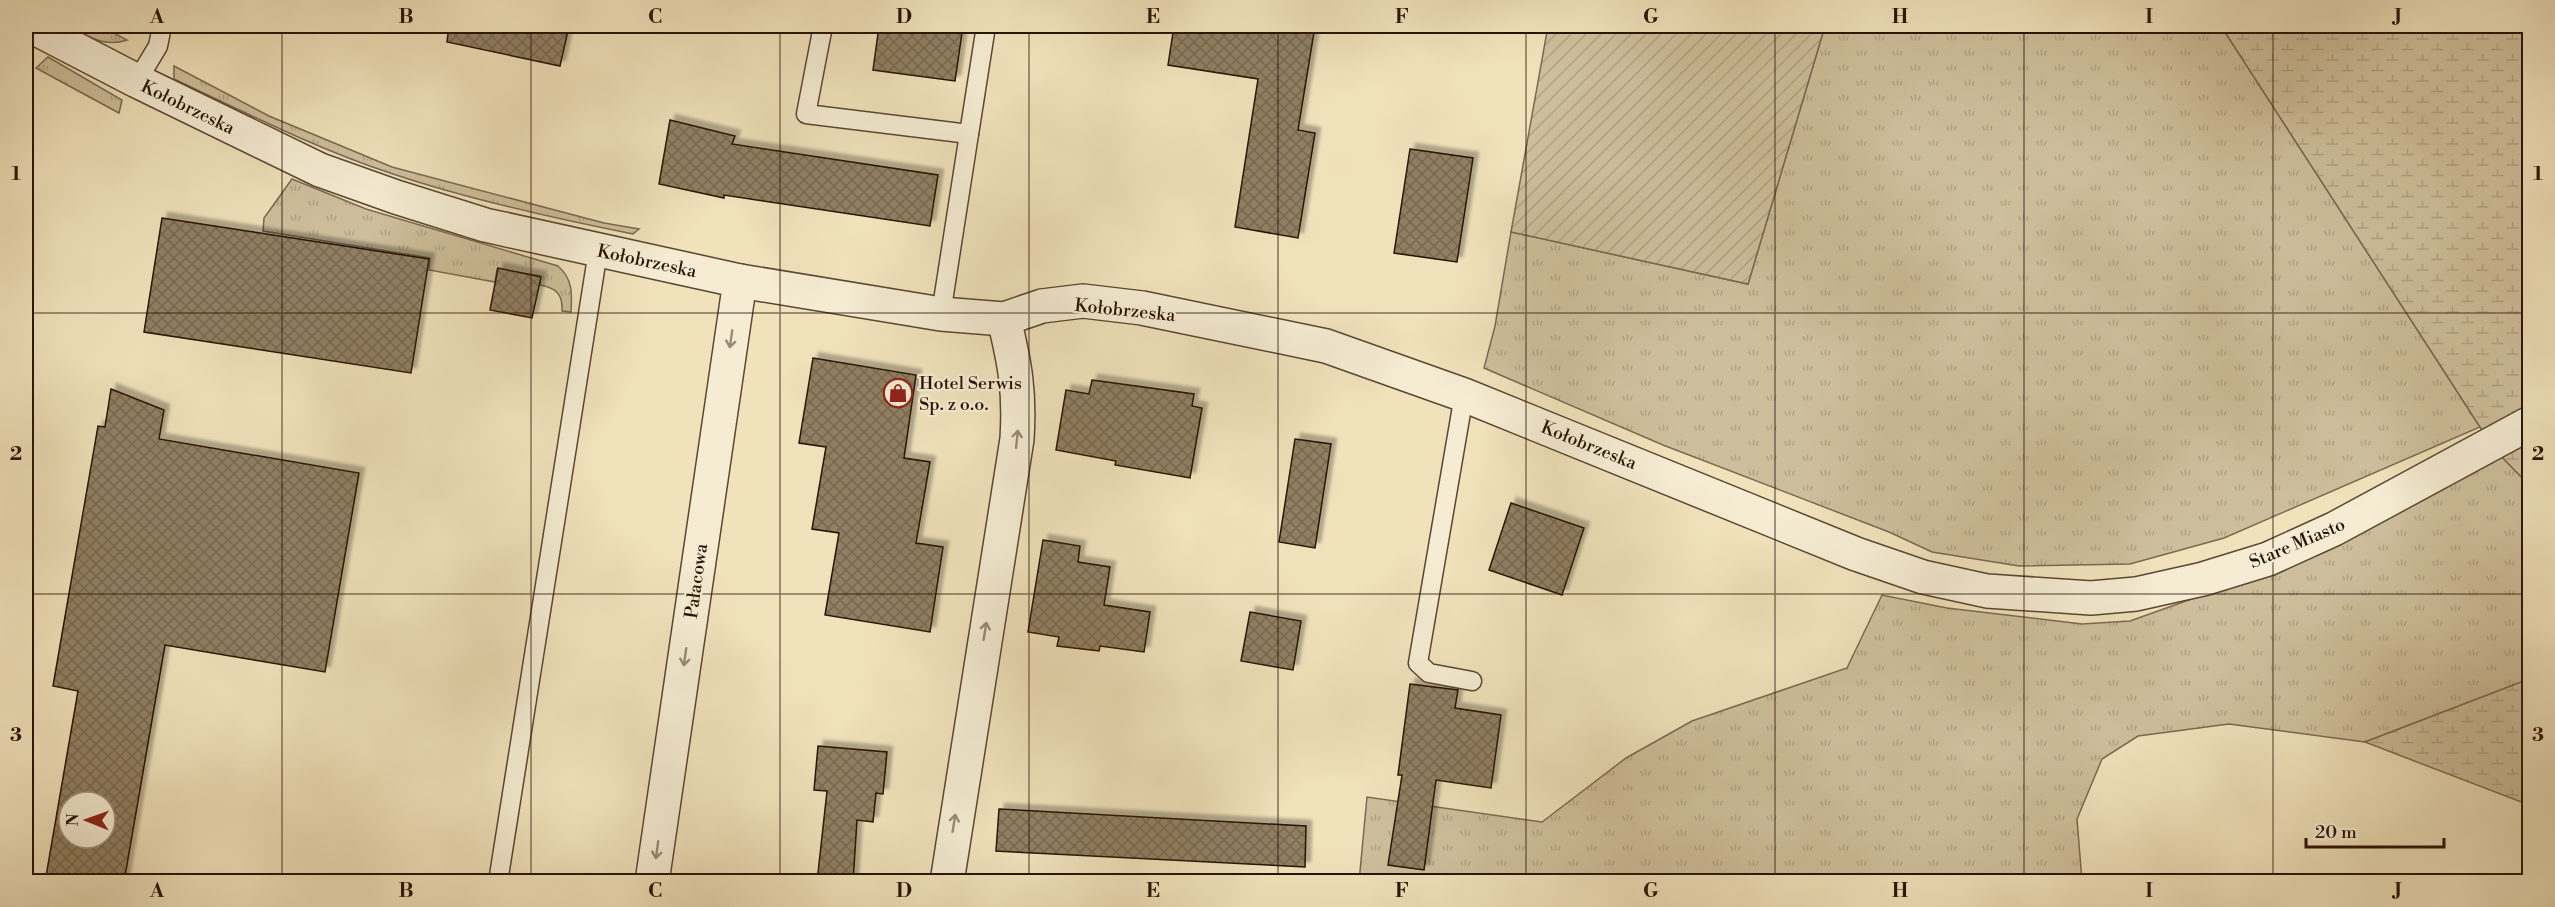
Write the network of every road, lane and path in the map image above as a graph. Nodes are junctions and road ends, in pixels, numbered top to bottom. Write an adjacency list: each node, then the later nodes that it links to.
1 (31, 26): 5 (street, Kołobrzeska)
2 (162, 26): 5 (lane)
3 (823, 26): 6 (lane)
4 (986, 26): 6 (lane)
5 (137, 81): 7 (street, Kołobrzeska)
6 (969, 134): 9 (lane)
7 (598, 251): 8 (street, Kołobrzeska); 15 (lane)
8 (740, 281): 9 (street, Kołobrzeska); 16 (street, Pałacowa, one-way to 16)
9 (941, 314): 10 (street, Kołobrzeska)
10 (1004, 319): 11 (street, Kołobrzeska); 17 (street, one-way to 10)
11 (1464, 395): 13 (street, Kołobrzeska); 14 (lane)
12 (2529, 423): 13 (street, Stare Miasto)
13 (2045, 597)
14 (1472, 681)
15 (498, 882)
16 (652, 882)
17 (946, 882)

